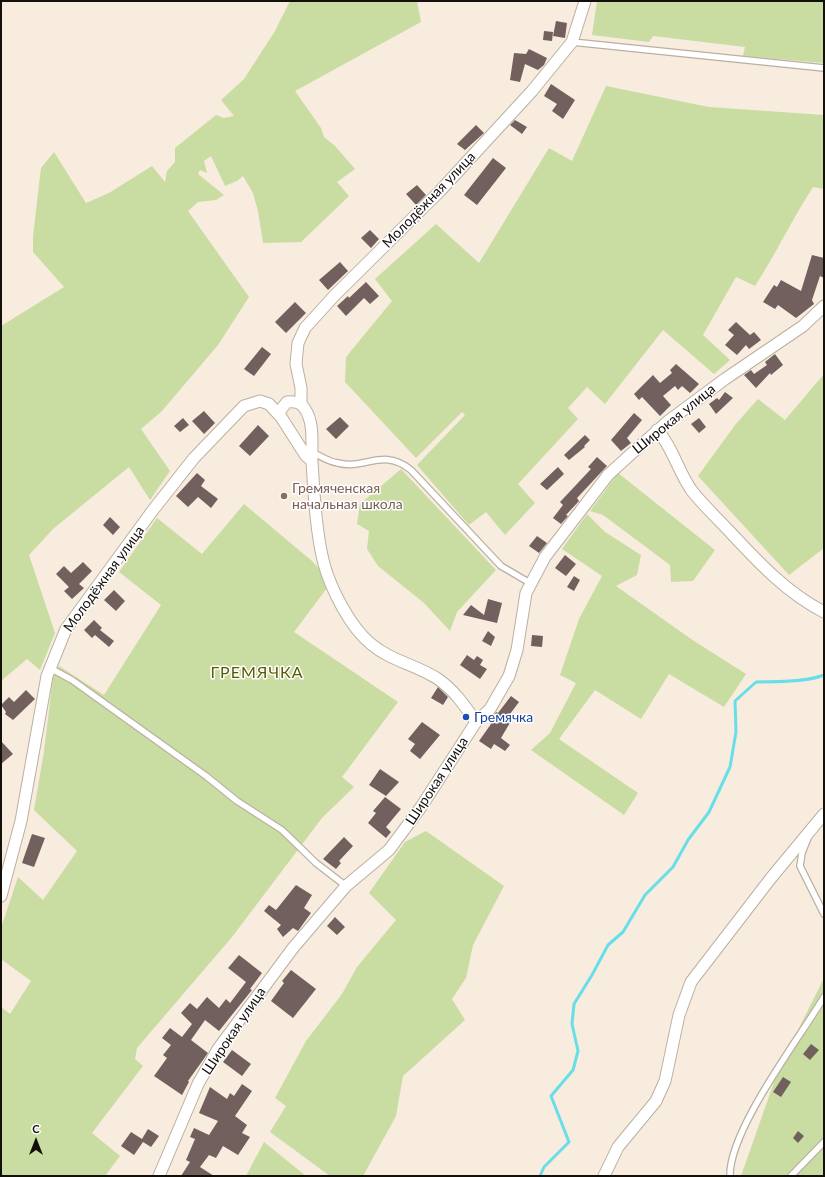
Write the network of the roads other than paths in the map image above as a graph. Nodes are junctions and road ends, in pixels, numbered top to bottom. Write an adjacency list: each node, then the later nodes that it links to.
1 (585, 1): 2 (street, Молодёжная улица)
2 (572, 42): 3 (lane); 5 (street, Молодёжная улица)
3 (824, 68)
4 (824, 306): 7 (street, Широкая улица)
5 (301, 404): 6 (street); 8 (street)
6 (281, 417): 8 (street, Молодёжная улица); 11 (street, Молодёжная улица)
7 (657, 430): 9 (street, Широкая улица); 10 (street)
8 (312, 456): 9 (lane); 12 (street)
9 (530, 583): 12 (street, Широкая улица)
10 (824, 612)
11 (50, 668): 15 (lane); 16 (street, Молодёжная улица)
12 (476, 722): 15 (street, Широкая улица)
13 (824, 814): 14 (street)
14 (813, 827): 17 (lane); 21 (street)
15 (346, 886): 20 (street, Широкая улица)
16 (1, 896)
17 (824, 914)
18 (824, 997): 22 (lane)
19 (824, 1142): 23 (lane)
20 (160, 1176)
21 (604, 1176)
22 (730, 1176)
23 (791, 1176)

